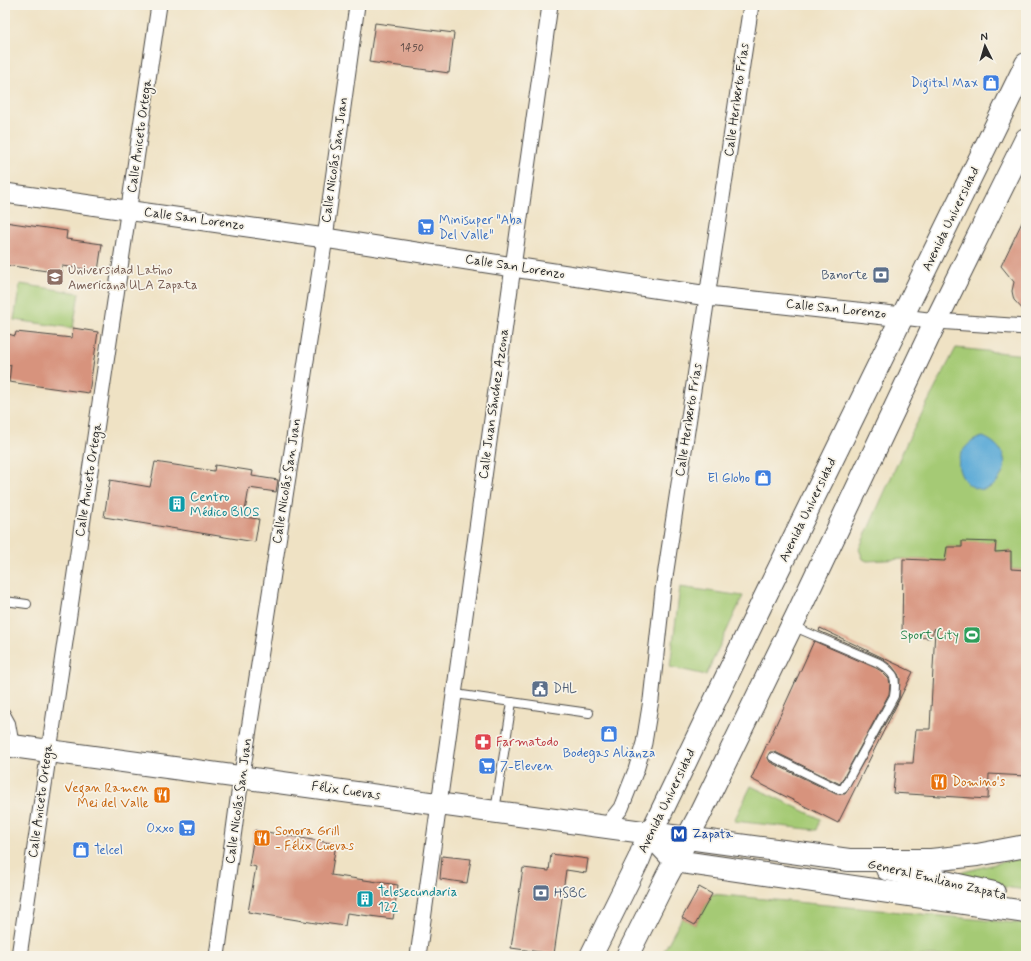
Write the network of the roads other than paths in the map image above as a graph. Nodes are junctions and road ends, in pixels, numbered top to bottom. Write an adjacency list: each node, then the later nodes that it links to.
1 (159, 5): 8 (street, Calle Aniceto Ortega)
2 (356, 5): 9 (street, Calle Nicolás San Juan)
3 (550, 5): 10 (street, Calle Juan Sánchez Azcona)
4 (751, 5): 11 (street, Calle Heriberto Frías)
5 (1026, 64): 12 (main road, Avenida Universidad)
6 (1026, 138): 13 (main road)
7 (5, 193): 8 (street, Calle San Lorenzo)
8 (129, 210): 9 (street, Calle San Lorenzo); 23 (street, Calle Aniceto Ortega)
9 (325, 238): 10 (street, Calle San Lorenzo); 25 (street, Calle Nicolás San Juan)
10 (513, 267): 11 (street, Calle San Lorenzo); 18 (street, Calle Juan Sánchez Azcona)
11 (708, 296): 12 (street, Calle San Lorenzo); 28 (street, Calle Heriberto Frías)
12 (903, 317): 13 (street, Calle San Lorenzo); 29 (main road, Avenida Universidad)
13 (936, 321): 14 (street, Calle San Lorenzo); 17 (main road)
14 (1026, 327)
15 (5, 601): 16 (lane)
16 (27, 604)
17 (791, 626): 24 (lane); 30 (main road)
18 (455, 694): 19 (lane); 26 (street, Calle Juan Sánchez Azcona)
19 (512, 702): 21 (lane); 27 (lane)
20 (5, 712): 22 (lane)
21 (589, 713)
22 (10, 746): 23 (main road, Félix Cuevas)
23 (48, 750): 25 (main road, Félix Cuevas); 37 (street, Calle Aniceto Ortega)
24 (773, 757)
25 (242, 777): 26 (main road, Félix Cuevas); 38 (street, Calle Nicolás San Juan)
26 (439, 804): 27 (main road, Félix Cuevas); 39 (street, Calle Juan Sánchez Azcona)
27 (495, 812): 28 (main road, Félix Cuevas)
28 (606, 827): 29 (main road, Félix Cuevas)
29 (649, 833): 30 (main road, Félix Cuevas); 33 (main road); 40 (main road, Avenida Universidad)
30 (687, 838): 32 (main road, Félix Cuevas); 33 (main road)
31 (1026, 846): 32 (main road)
32 (848, 860): 34 (main road, General Emiliano Zapata)
33 (673, 864): 35 (main road); 36 (lane); 41 (main road)
34 (1026, 899)
35 (1026, 912)
36 (1026, 920)
37 (19, 956)
38 (217, 956)
39 (418, 956)
40 (591, 956)
41 (628, 956)

